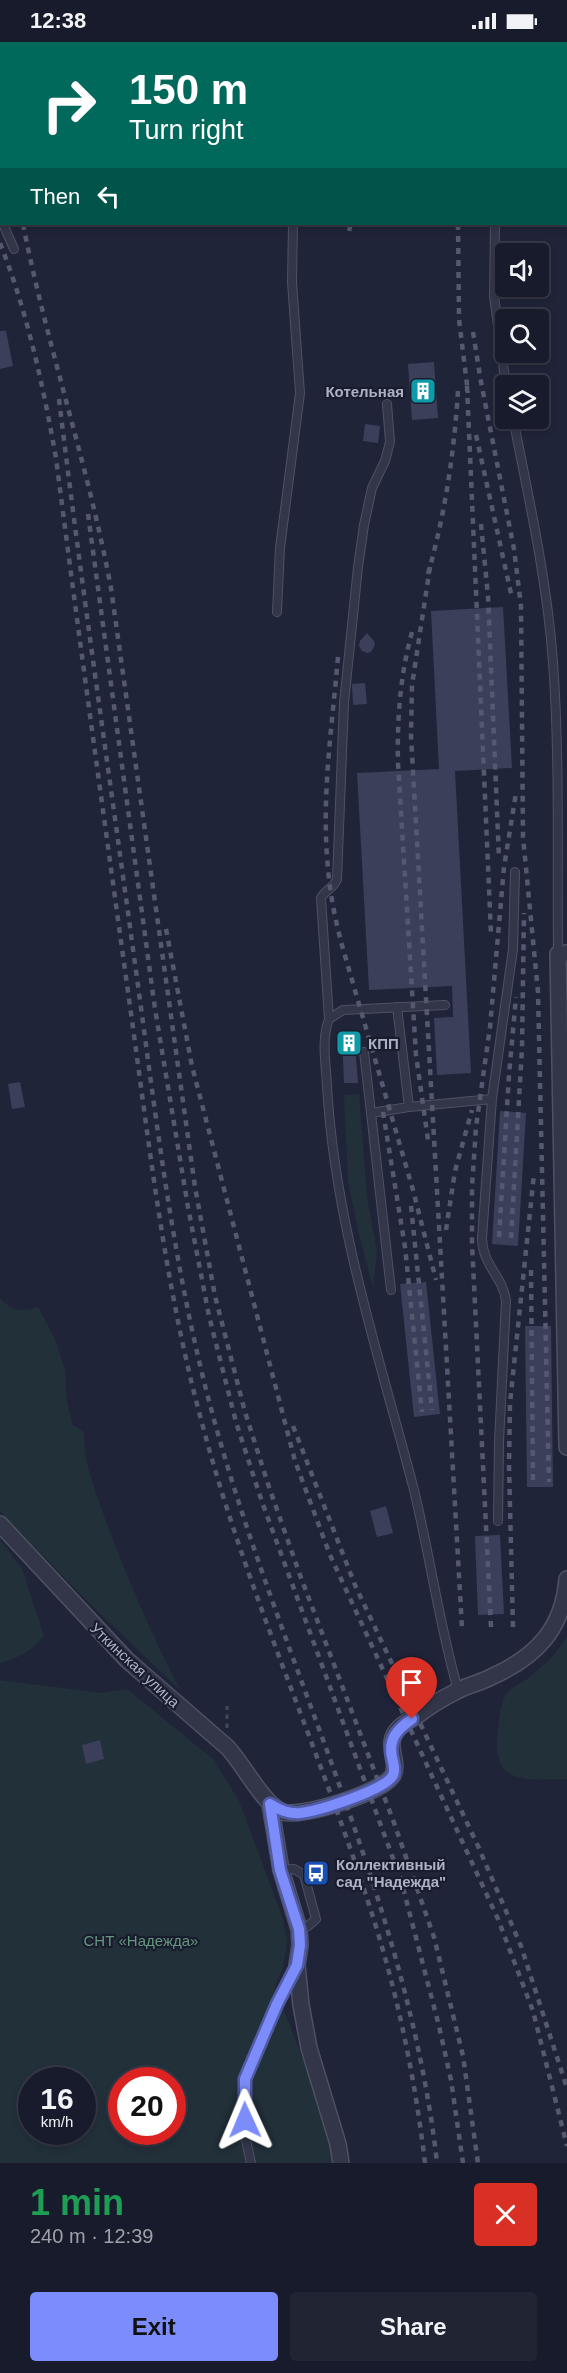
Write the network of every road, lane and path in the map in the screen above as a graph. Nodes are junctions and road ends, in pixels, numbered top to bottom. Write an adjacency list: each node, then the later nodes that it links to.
1 (3, 225): 4 (lane)
2 (293, 225): 8 (lane)
3 (495, 225): 5 (lane)
4 (14, 249)
5 (505, 375)
6 (387, 404): 13 (lane)
7 (515, 429): 10 (lane)
8 (277, 612)
9 (515, 872): 15 (lane)
10 (562, 953): 19 (street)
11 (445, 1005): 12 (lane)
12 (397, 1007): 13 (lane); 16 (lane)
13 (329, 1018): 23 (lane)
14 (364, 1052): 17 (lane)
15 (492, 1099): 16 (lane); 20 (lane)
16 (409, 1107): 17 (lane)
17 (371, 1113): 18 (lane)
18 (391, 1290)
19 (567, 1447)
20 (498, 1521)
21 (0, 1524): 24 (street, Уткинская улица)
22 (567, 1579): 23 (street)
23 (458, 1690): 24 (street)
24 (270, 1804): 25 (street)
25 (297, 1965): 26 (lane); 27 (street)
26 (251, 2163)
27 (341, 2163)

